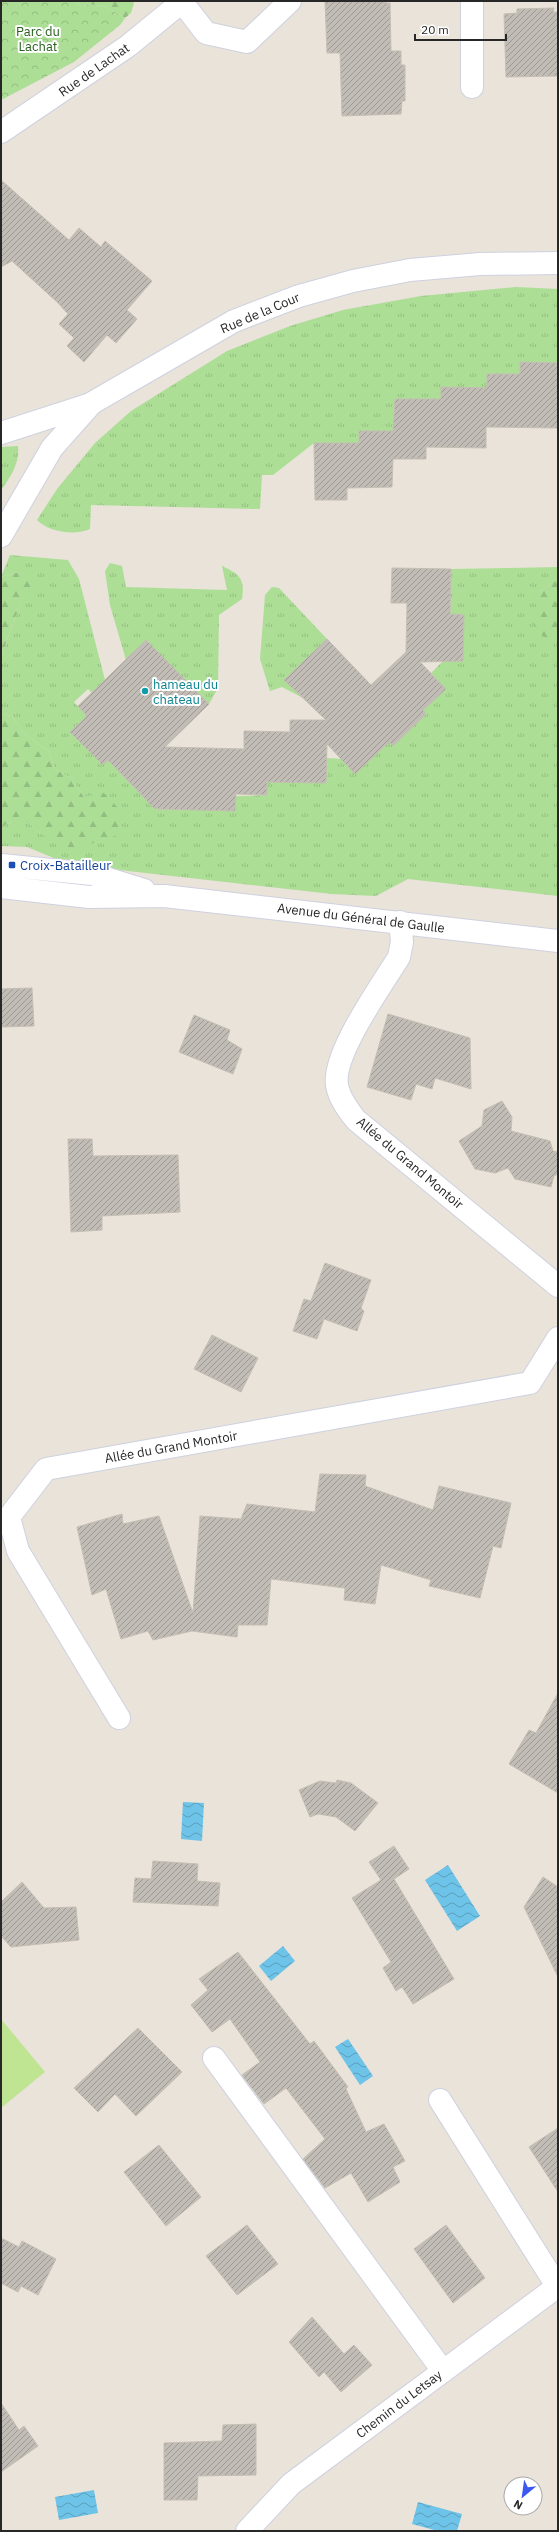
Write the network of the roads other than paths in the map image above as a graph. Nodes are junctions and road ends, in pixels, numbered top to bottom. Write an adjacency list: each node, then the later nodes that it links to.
1 (290, 1): 3 (street, Rue de Lachat)
2 (472, 1): 4 (street)
3 (183, 2): 5 (street, Rue de Lachat)
4 (472, 87)
5 (1, 132)
6 (558, 263): 7 (street, Rue de la Cour)
7 (92, 403): 8 (street); 9 (street, Rue de la Cour)
8 (1, 433)
9 (1, 536)
10 (1, 864): 12 (street, Avenue du Général de Gaulle)
11 (1, 887): 12 (street, Avenue du Général de Gaulle)
12 (164, 896): 13 (street, Avenue du Général de Gaulle)
13 (400, 922): 14 (street, Avenue du Général de Gaulle); 15 (street, Allée du Grand Montoir)
14 (558, 941)
15 (558, 1286)
16 (558, 1338): 17 (street, Allée du Grand Montoir)
17 (119, 1718)
18 (214, 2058): 21 (street)
19 (440, 2100): 20 (street)
20 (558, 2286): 21 (street, Chemin du Letsay)
21 (444, 2371): 22 (street, Chemin du Letsay)
22 (247, 2531)

